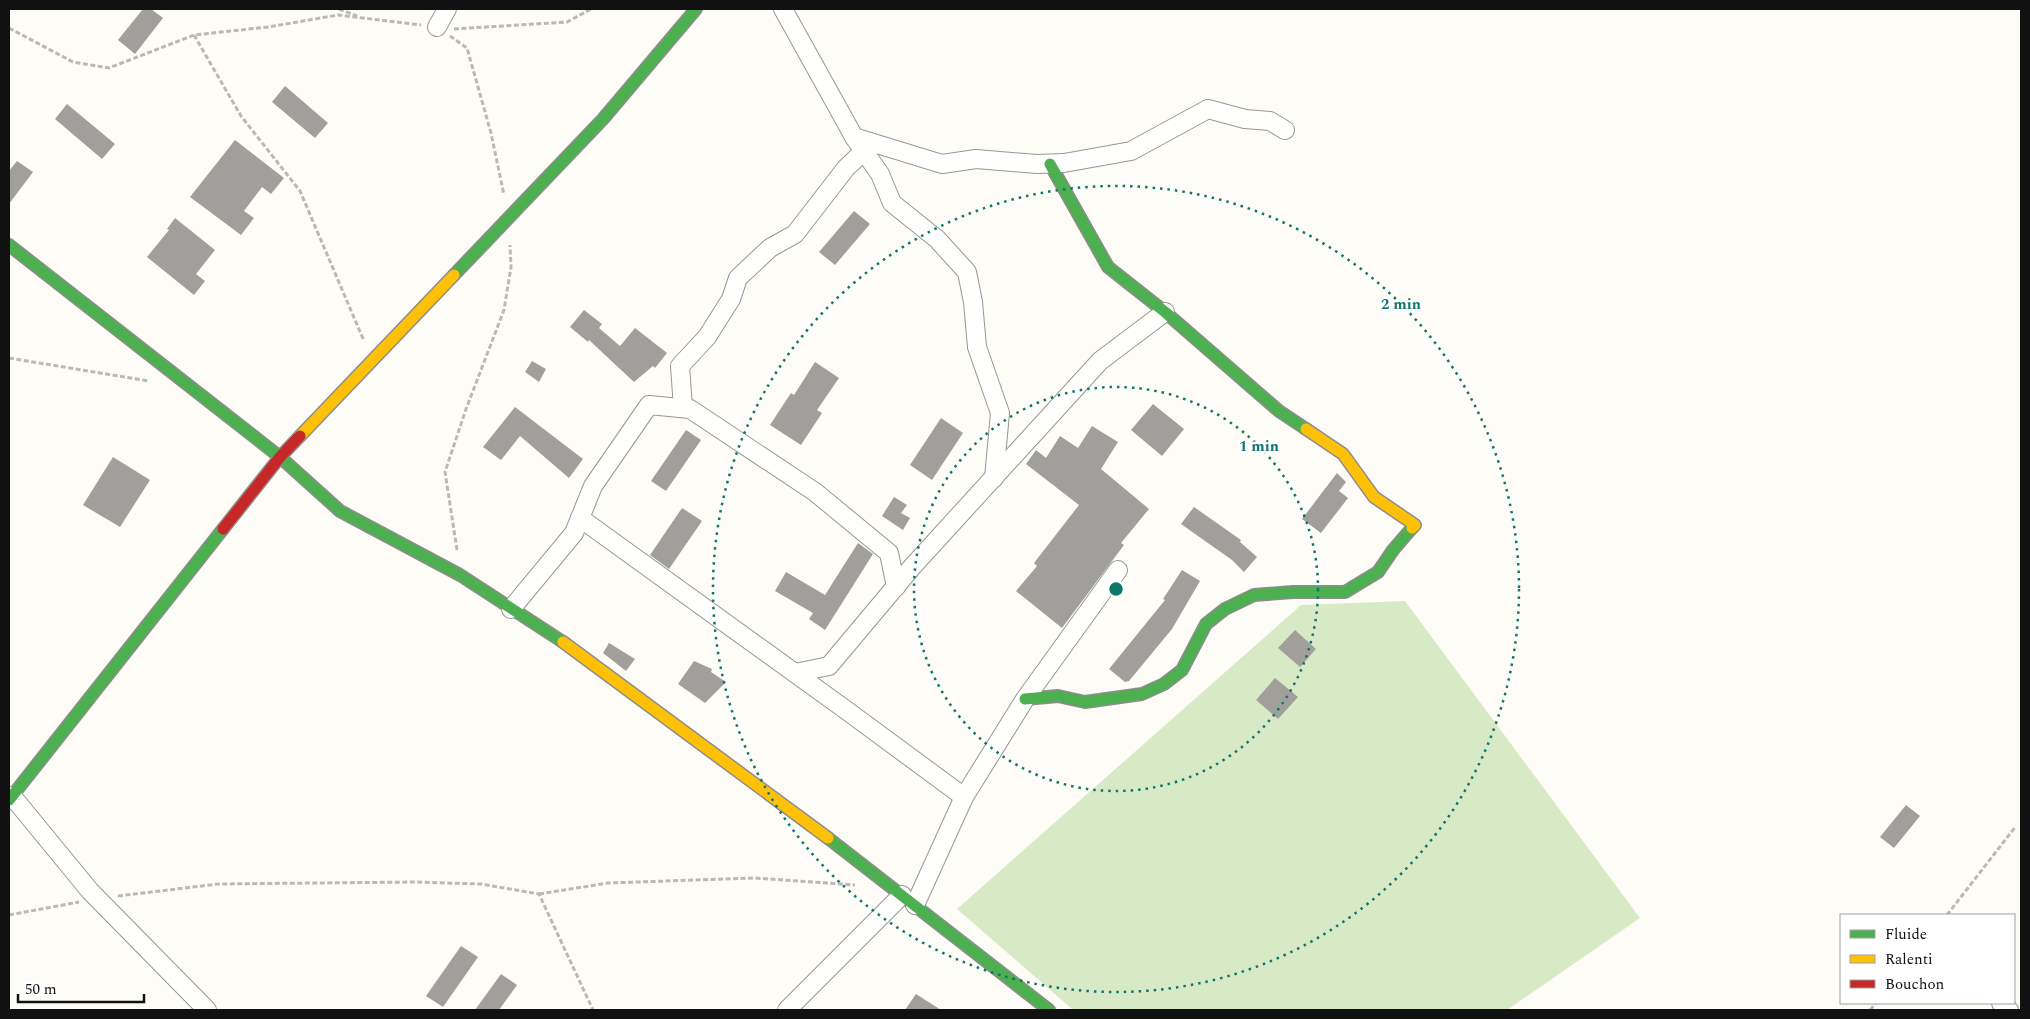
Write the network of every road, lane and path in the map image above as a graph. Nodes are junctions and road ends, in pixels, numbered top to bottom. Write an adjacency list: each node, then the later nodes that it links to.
1 (339, 9): 6 (path)
2 (447, 9): 7 (street)
3 (591, 9): 7 (path)
4 (696, 9): 13 (street)
5 (783, 9): 11 (street)
6 (363, 18): 7 (path); 9 (path)
7 (437, 27): 13 (path)
8 (9, 28): 9 (path)
9 (194, 35): 17 (path)
10 (1285, 130): 12 (street)
11 (859, 144): 12 (street); 19 (street); 21 (street)
12 (1050, 164): 15 (street)
13 (509, 217): 17 (street); 24 (path)
14 (9, 245): 20 (street)
15 (1165, 312): 21 (street); 28 (street)
16 (9, 358): 18 (path)
17 (372, 360): 20 (street)
18 (153, 382)
19 (683, 408): 22 (street); 25 (street)
20 (280, 457): 24 (street); 30 (street)
21 (994, 478): 25 (street)
22 (580, 518): 26 (street); 27 (street)
23 (1118, 570): 28 (street)
24 (460, 575): 26 (street)
25 (896, 587): 27 (street)
26 (512, 609): 35 (street)
27 (795, 673): 29 (street)
28 (1025, 699): 29 (street)
29 (964, 797): 35 (street)
30 (10, 798): 34 (street)
31 (2016, 826): 36 (path)
32 (863, 885): 33 (path)
33 (539, 894): 34 (path); 39 (path)
34 (98, 898): 37 (path); 38 (street)
35 (908, 900): 40 (street); 41 (street)
36 (1948, 914)
37 (9, 915)
38 (207, 1010)
39 (593, 1010)
40 (787, 1010)
41 (1049, 1010)

